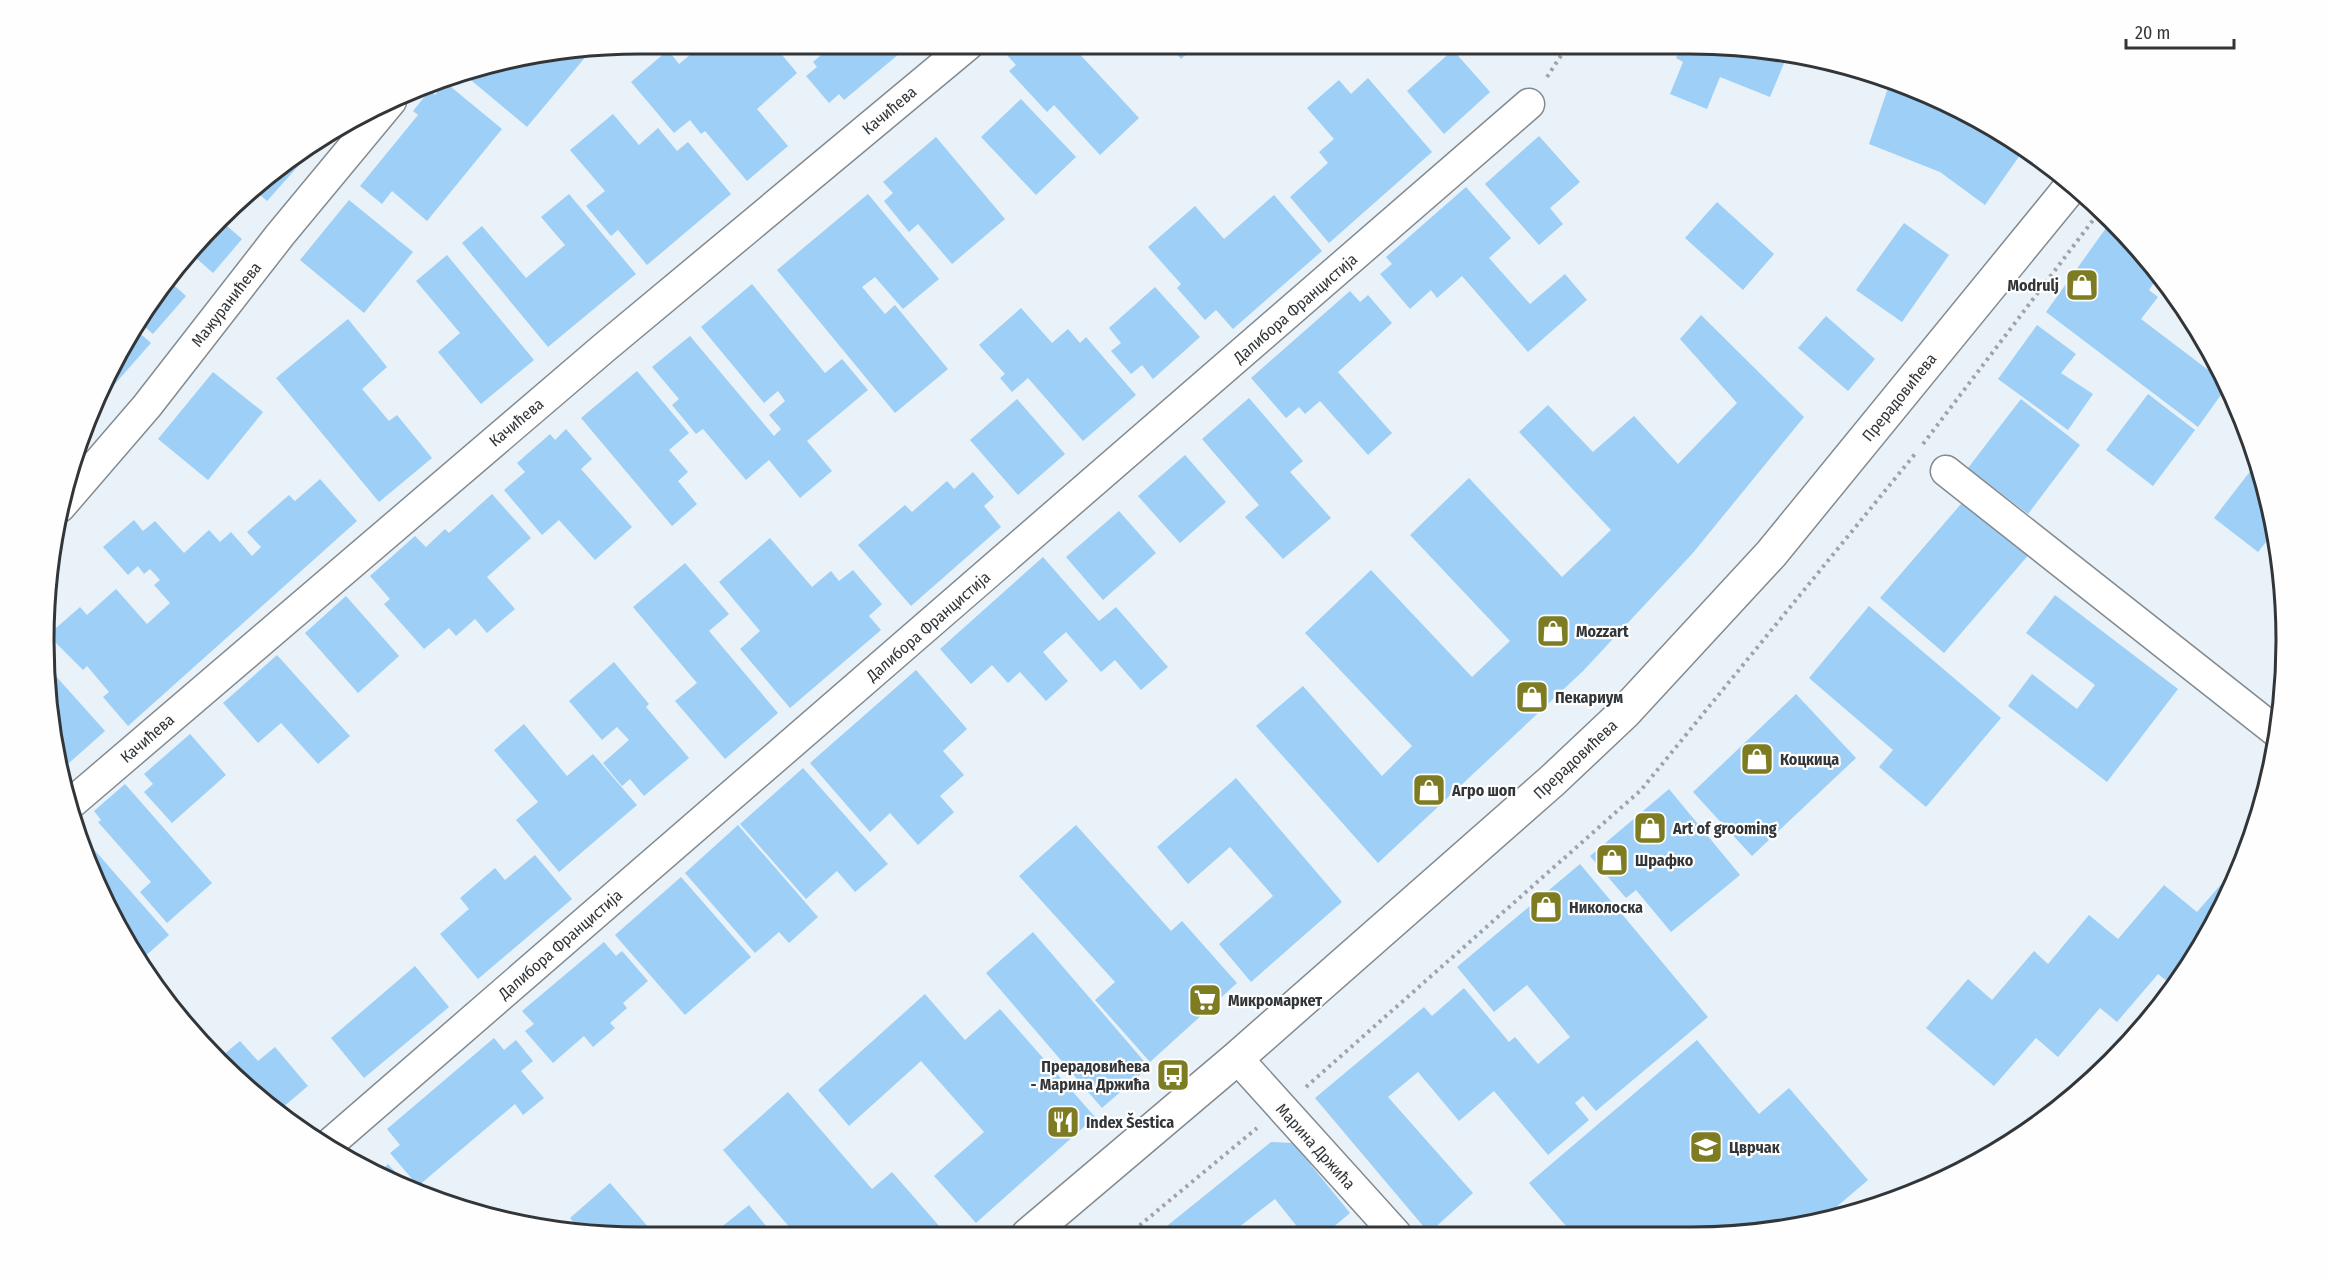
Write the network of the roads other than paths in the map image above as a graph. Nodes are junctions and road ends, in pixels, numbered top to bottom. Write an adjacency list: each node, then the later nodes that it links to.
1 (957, 54): 8 (street, Качићева)
2 (1530, 104): 10 (street, Далибора Францистија)
3 (379, 115): 6 (street, Мажуранићева)
4 (2067, 192): 9 (main road, Прерадовићева)
5 (1946, 471): 7 (street)
6 (73, 491)
7 (2270, 726)
8 (76, 799)
9 (1237, 1058): 11 (main road, Прерадовићева); 12 (street, Марина Држића)
10 (334, 1140)
11 (1037, 1227)
12 (1390, 1227)

